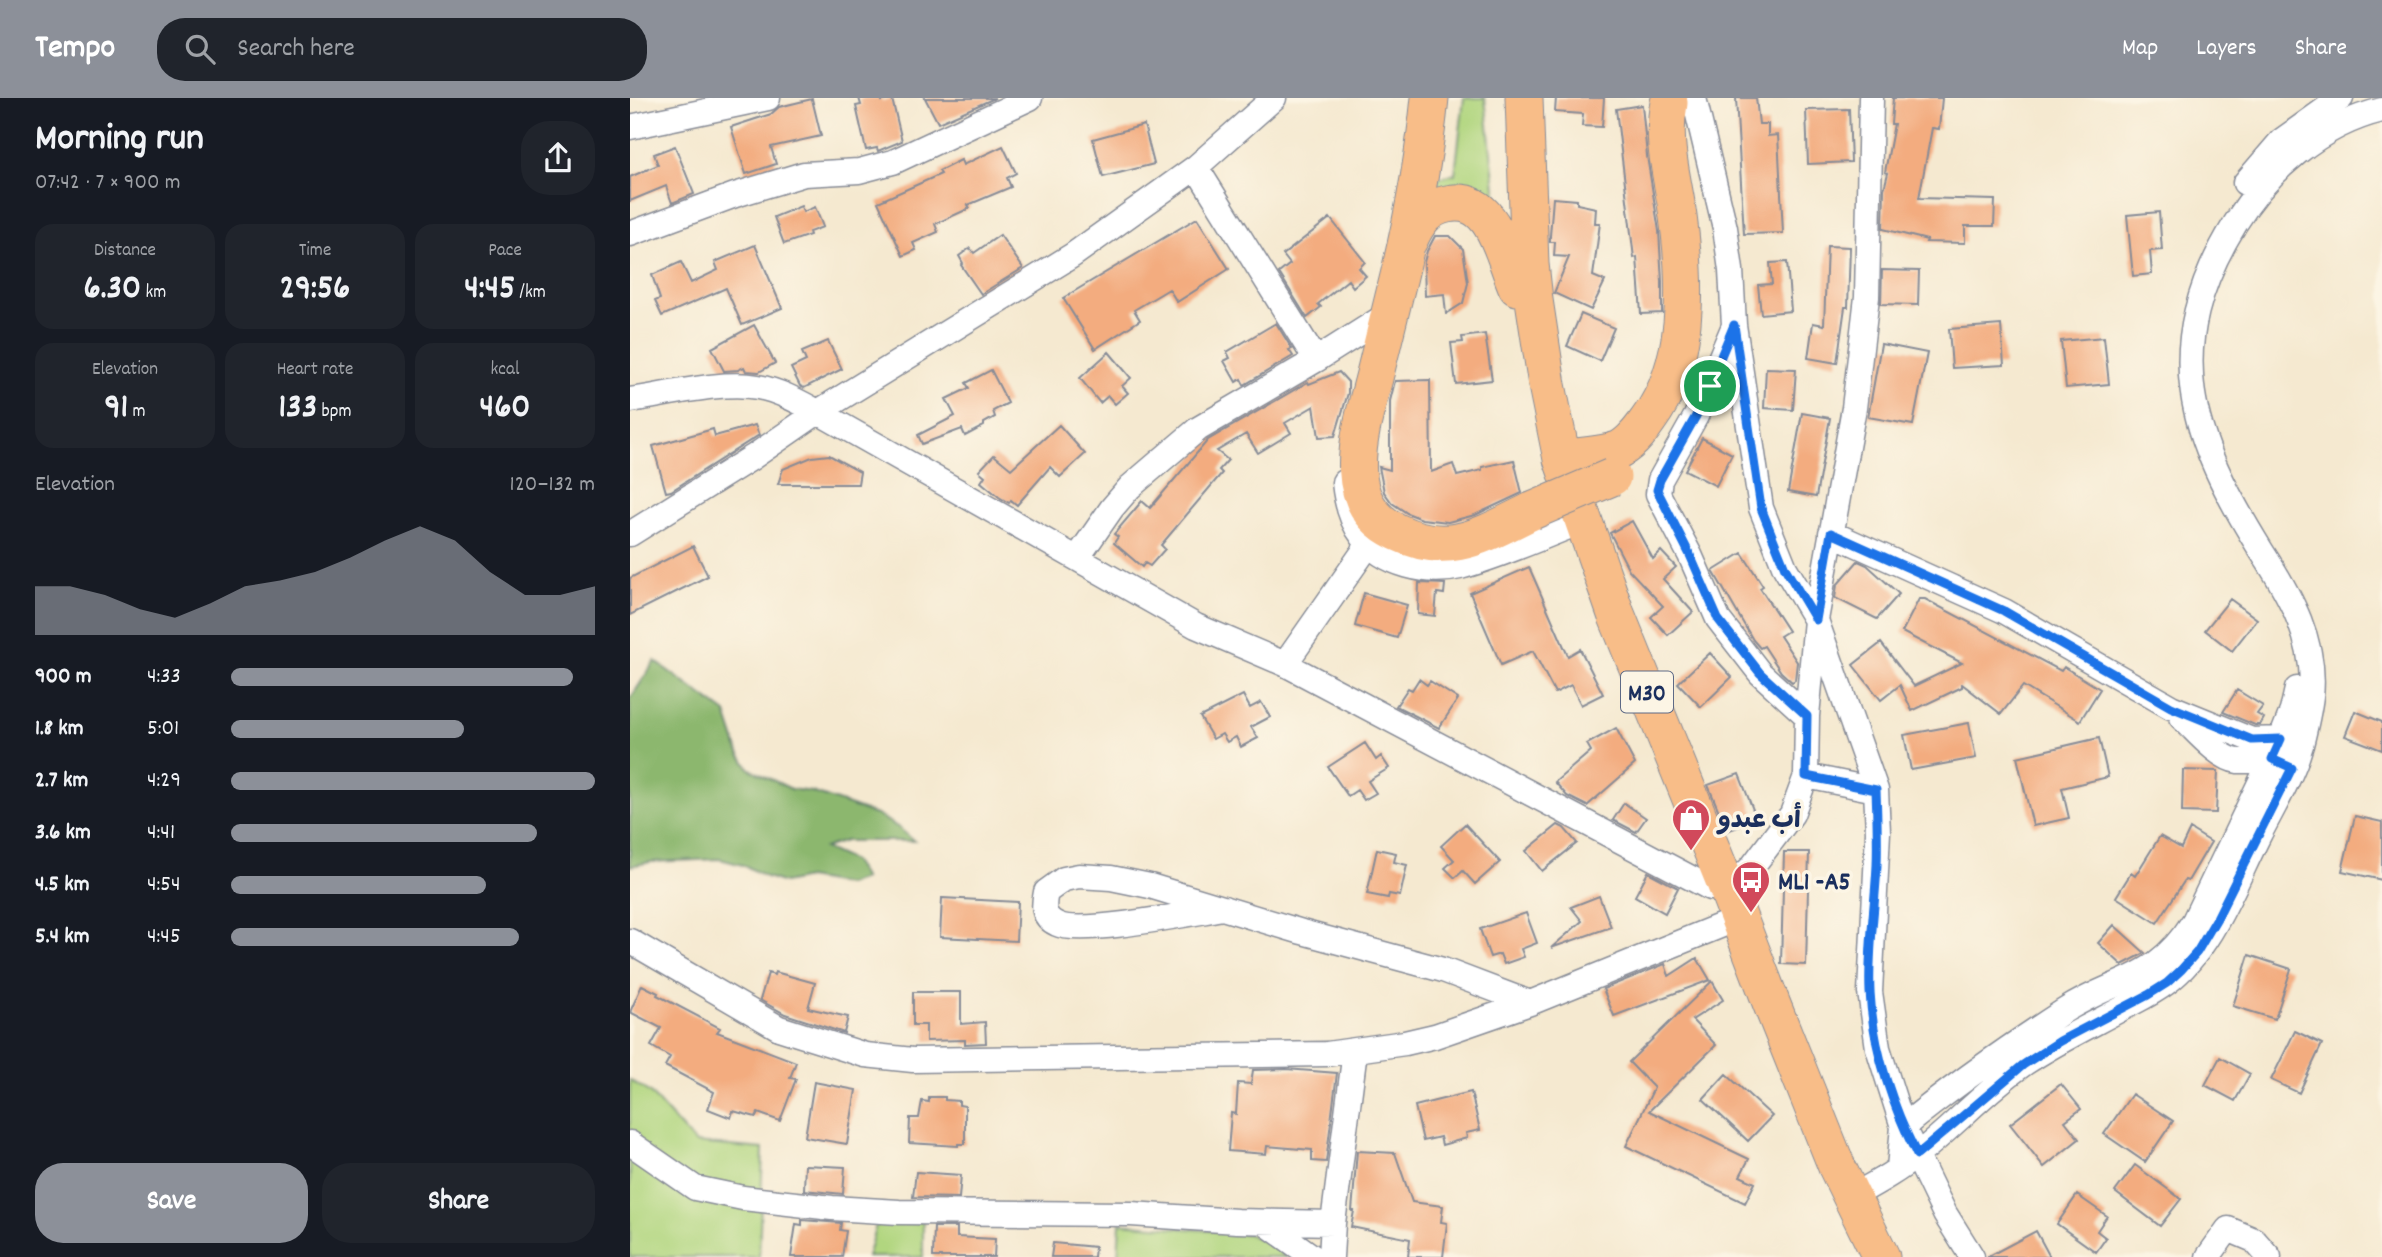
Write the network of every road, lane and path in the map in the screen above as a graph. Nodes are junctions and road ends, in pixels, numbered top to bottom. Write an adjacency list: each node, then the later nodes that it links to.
1 (768, 98): 11 (street)
2 (1030, 98): 13 (street)
3 (1274, 98): 12 (street)
4 (1430, 98): 14 (highway)
5 (1506, 98): 15 (highway, M30)
6 (1524, 98): 21 (highway, M30)
7 (1871, 98): 24 (street)
8 (2341, 98): 32 (street)
9 (1677, 107): 17 (street); 21 (highway); 22 (highway, bridge)
10 (2382, 110): 32 (street)
11 (630, 127)
12 (1196, 167): 18 (street); 20 (street)
13 (630, 234)
14 (1405, 251): 15 (highway); 16 (highway)
15 (1517, 288): 23 (highway, M30)
16 (1390, 313): 18 (street); 22 (highway)
17 (1734, 325): 28 (street); 31 (street)
18 (1316, 360): 27 (street)
19 (630, 400): 20 (street)
20 (818, 412): 25 (street); 27 (street)
21 (1562, 459): 37 (highway, M30)
22 (1354, 482): 26 (street)
23 (1571, 526): 26 (street); 37 (highway, M30)
24 (1831, 533): 28 (street); 30 (street)
25 (630, 534)
26 (1369, 544): 29 (street)
27 (1078, 557): 29 (street)
28 (1816, 620): 31 (street); 35 (street)
29 (1285, 664): 37 (street)
30 (2171, 707): 32 (street); 33 (street)
31 (1807, 716): 34 (street)
32 (2286, 753): 33 (street); 36 (street); 44 (street)
33 (2236, 761): 36 (street)
34 (1806, 776): 35 (street); 37 (street)
35 (1876, 790): 42 (street)
36 (2243, 816): 42 (street)
37 (1721, 901): 40 (street); 45 (highway, M30); 50 (highway, M30)
38 (1224, 908): 38 (street); 40 (street)
39 (630, 941): 41 (street)
40 (1530, 1003): 41 (street)
41 (1355, 1051): 47 (street)
42 (1903, 1127): 44 (street)
43 (630, 1143): 46 (street)
44 (1908, 1162): 45 (street); 52 (street)
45 (1851, 1197): 51 (highway, M30)
46 (1264, 1222): 47 (street); 48 (street)
47 (1333, 1223): 49 (street)
48 (1313, 1257)
49 (1331, 1257)
50 (1863, 1257)
51 (1881, 1257)
52 (1972, 1257)
53 (2208, 1257): 54 (street)
54 (2269, 1257)

